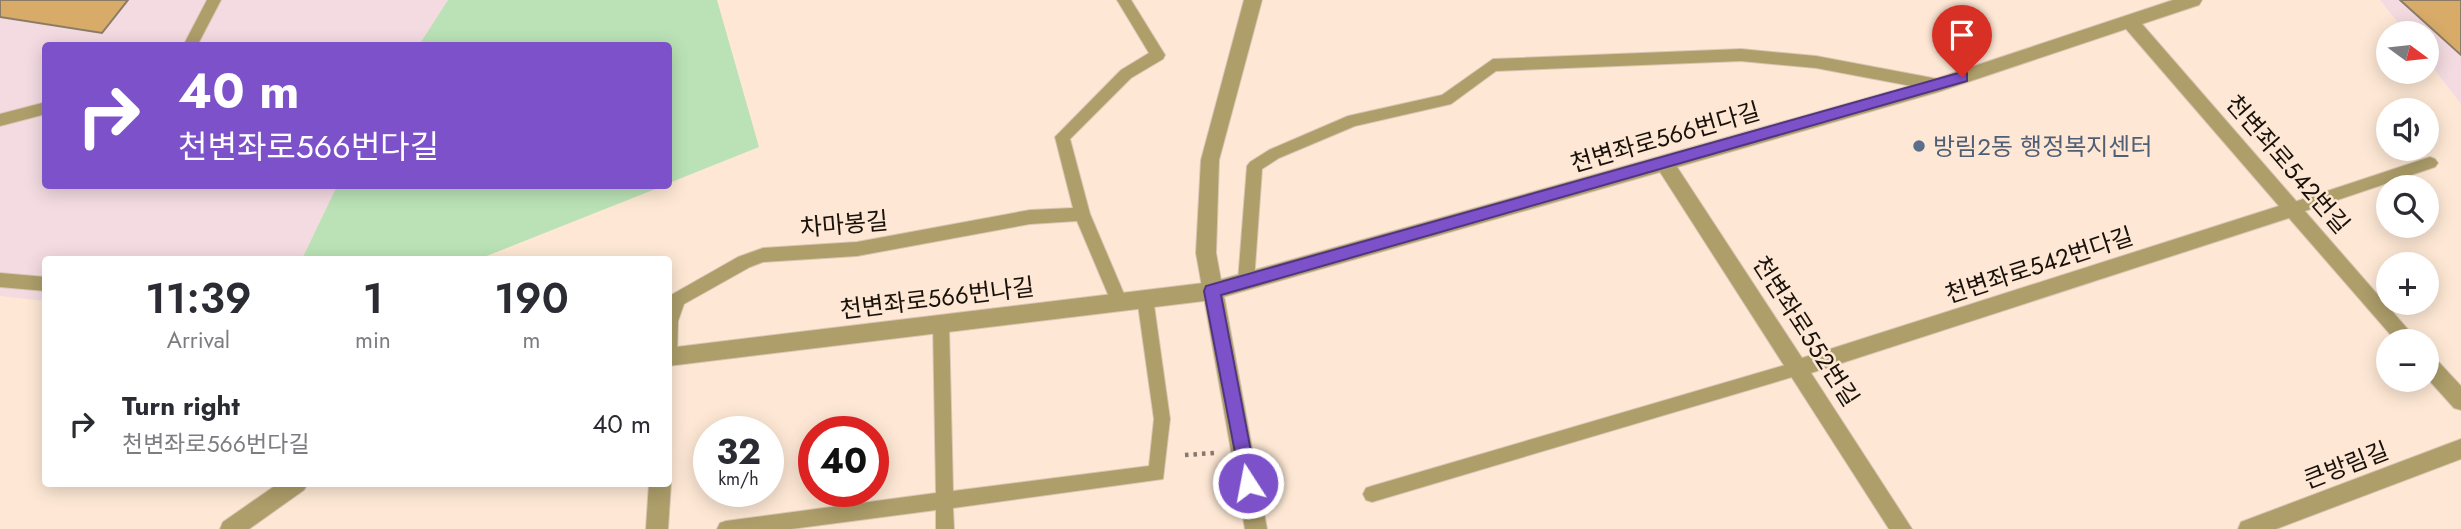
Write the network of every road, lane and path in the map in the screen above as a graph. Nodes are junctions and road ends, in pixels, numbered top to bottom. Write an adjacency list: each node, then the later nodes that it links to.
1 (1124, 0): 13 (lane)
2 (1254, 0): 17 (street)
3 (2193, 0): 5 (street, 천변좌로566번다길)
4 (212, 2): 6 (lane)
5 (2129, 21): 7 (street, 천변좌로566번다길); 12 (street, 천변좌로542번길)
6 (192, 42)
7 (1938, 85): 10 (street, 천변좌로566번다길); 15 (lane)
8 (42, 109): 9 (lane)
9 (0, 120)
10 (1664, 163): 15 (street, 천변좌로566번다길); 24 (street, 천변좌로552번길)
11 (2430, 163): 12 (lane)
12 (2293, 209): 22 (street, 천변좌로542번길); 24 (street, 천변좌로542번다길)
13 (1082, 214): 19 (lane); 20 (lane, 차마봉길)
14 (0, 280): 16 (lane)
15 (1245, 281): 17 (street, 천변좌로566번다길)
16 (42, 285)
17 (1212, 291): 18 (street, 천변좌로566번나길); 28 (street)
18 (1145, 298): 19 (street, 천변좌로566번나길); 29 (lane)
19 (1119, 301): 21 (street, 천변좌로566번나길)
20 (672, 315)
21 (941, 324): 23 (street, 천변좌로566번나길); 33 (lane)
22 (2398, 329)
23 (672, 357)
24 (1799, 368): 32 (lane); 39 (street, 천변좌로552번길)
25 (2439, 376): 26 (street)
26 (2461, 401)
27 (2461, 449): 40 (street, 큰방림길)
28 (1242, 450): 29 (path); 38 (street)
29 (1160, 457): 33 (lane)
30 (291, 487): 34 (street)
31 (660, 487): 35 (street)
32 (1372, 494)
33 (944, 501): 36 (lane); 37 (lane)
34 (231, 529)
35 (657, 529)
36 (726, 529)
37 (945, 529)
38 (1256, 529)
39 (1901, 529)
40 (2249, 529)

